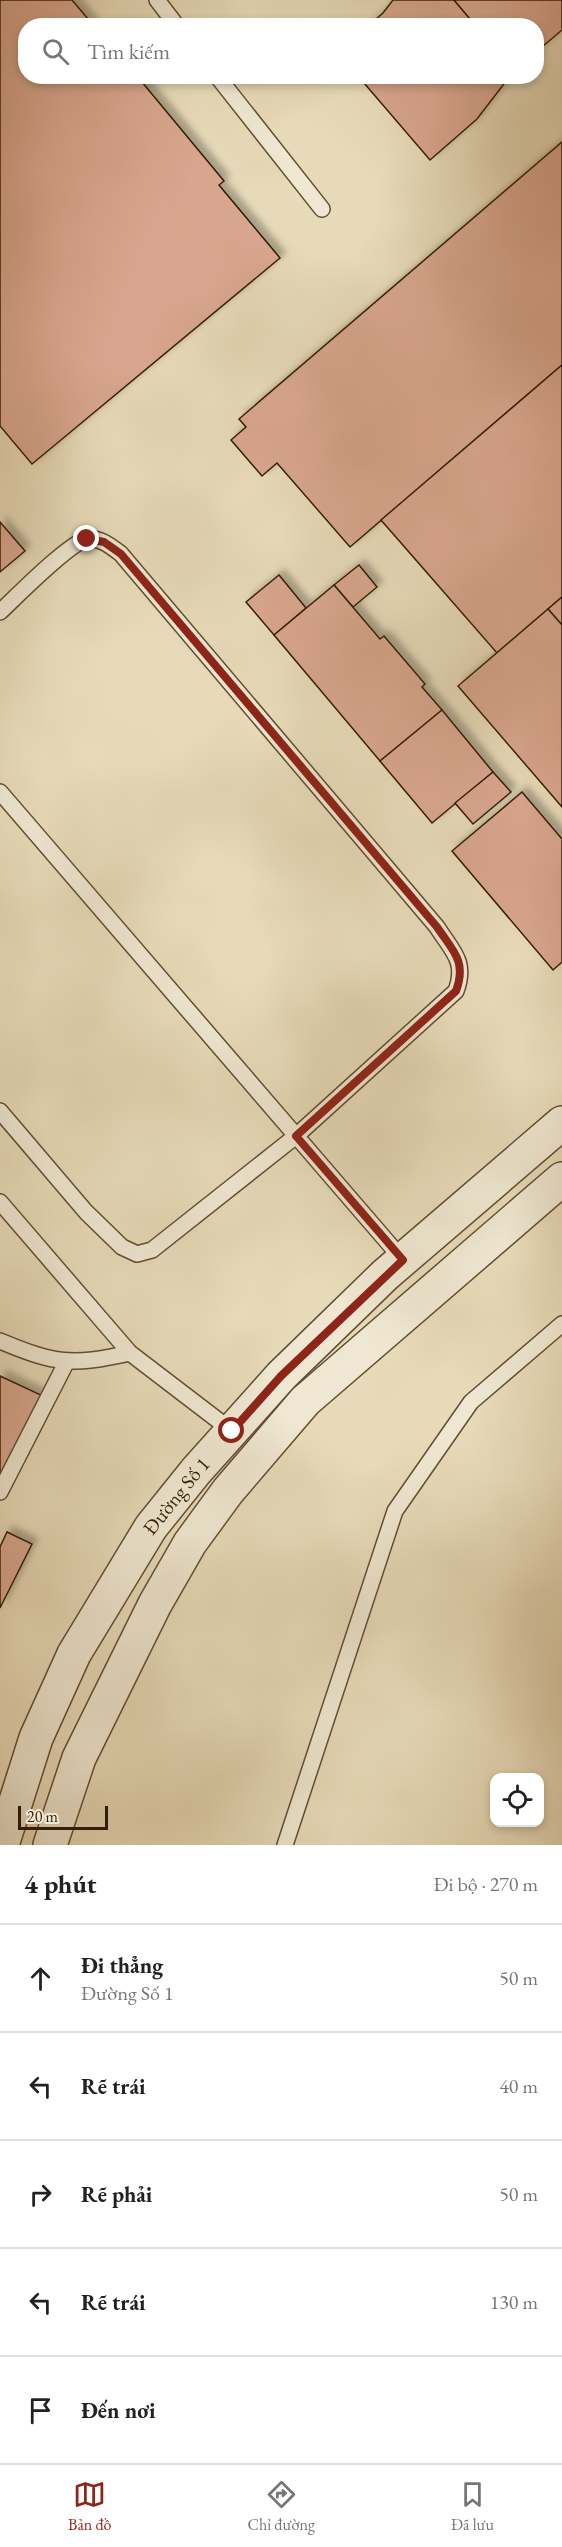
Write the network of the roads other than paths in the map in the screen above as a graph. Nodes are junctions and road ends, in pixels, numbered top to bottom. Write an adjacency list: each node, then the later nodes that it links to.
1 (157, 0): 2 (lane)
2 (171, 18)
3 (223, 84): 4 (lane)
4 (322, 209)
5 (0, 612): 9 (lane)
6 (0, 792): 9 (lane)
7 (0, 1111): 9 (lane)
8 (562, 1123): 12 (street, Đường Số 1)
9 (296, 1136): 12 (lane)
10 (562, 1179): 20 (street, Đường Số 1)
11 (0, 1202): 15 (lane)
12 (403, 1260): 17 (street, Đường Số 1)
13 (562, 1324): 21 (lane)
14 (0, 1341): 16 (lane)
15 (130, 1353): 16 (lane); 17 (lane)
16 (66, 1363): 18 (lane)
17 (232, 1431): 19 (street, Đường Số 1)
18 (0, 1492)
19 (2, 1845)
20 (50, 1845)
21 (285, 1845)

